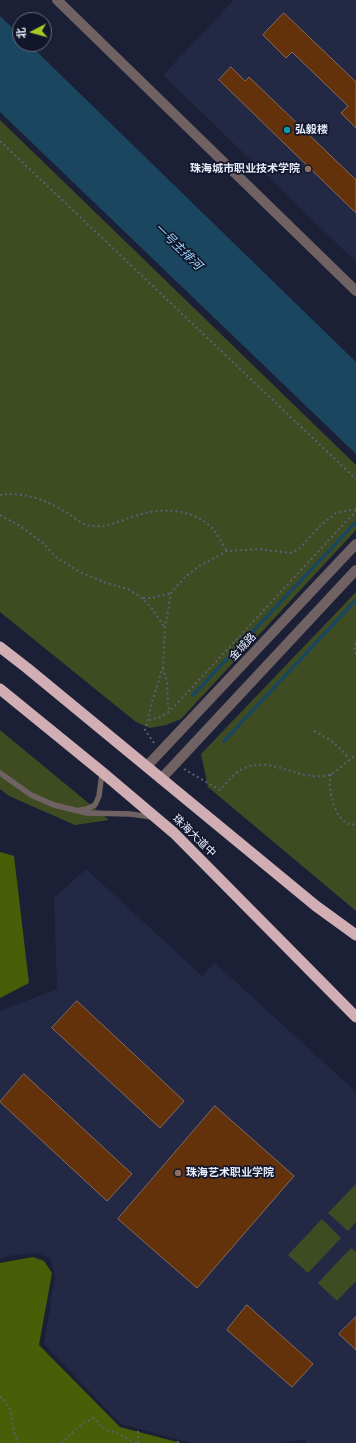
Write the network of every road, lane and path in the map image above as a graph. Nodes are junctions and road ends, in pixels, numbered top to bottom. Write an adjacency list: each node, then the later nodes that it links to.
1 (57, 0): 3 (street)
2 (0, 141): 4 (path)
3 (356, 291)
4 (356, 479)
5 (0, 495): 11 (path)
6 (356, 510): 7 (path); 9 (path)
7 (344, 512): 9 (path); 11 (path)
8 (0, 515): 14 (path)
9 (352, 515): 21 (path)
10 (356, 544): 24 (street, 金城路)
11 (227, 551): 13 (path)
12 (356, 570): 27 (street)
13 (171, 593): 14 (path); 15 (path)
14 (142, 598): 15 (path)
15 (165, 628): 19 (path)
16 (356, 642): 18 (path)
17 (0, 647): 28 (highway, 珠海大道中)
18 (356, 654)
19 (163, 667): 21 (path); 22 (path)
20 (0, 689): 29 (highway, 珠海大道中)
21 (170, 710): 22 (path)
22 (148, 720): 24 (path)
23 (314, 731): 26 (path)
24 (161, 752): 28 (street, 金城路)
25 (356, 755): 26 (path)
26 (349, 759): 31 (path)
27 (175, 764): 31 (path); 32 (street)
28 (147, 766): 32 (highway, 珠海大道中)
29 (102, 772): 33 (lane); 34 (highway, 珠海大道中)
30 (0, 773): 33 (lane)
31 (330, 774): 35 (path)
32 (161, 779): 36 (highway, 珠海大道中)
33 (76, 810): 34 (lane)
34 (155, 817): 37 (highway, 珠海大道中)
35 (356, 824)
36 (356, 935)
37 (356, 1017)
38 (0, 1397): 40 (path)
39 (138, 1431): 42 (path)
40 (18, 1443)
41 (61, 1443): 42 (path)
42 (137, 1443)

